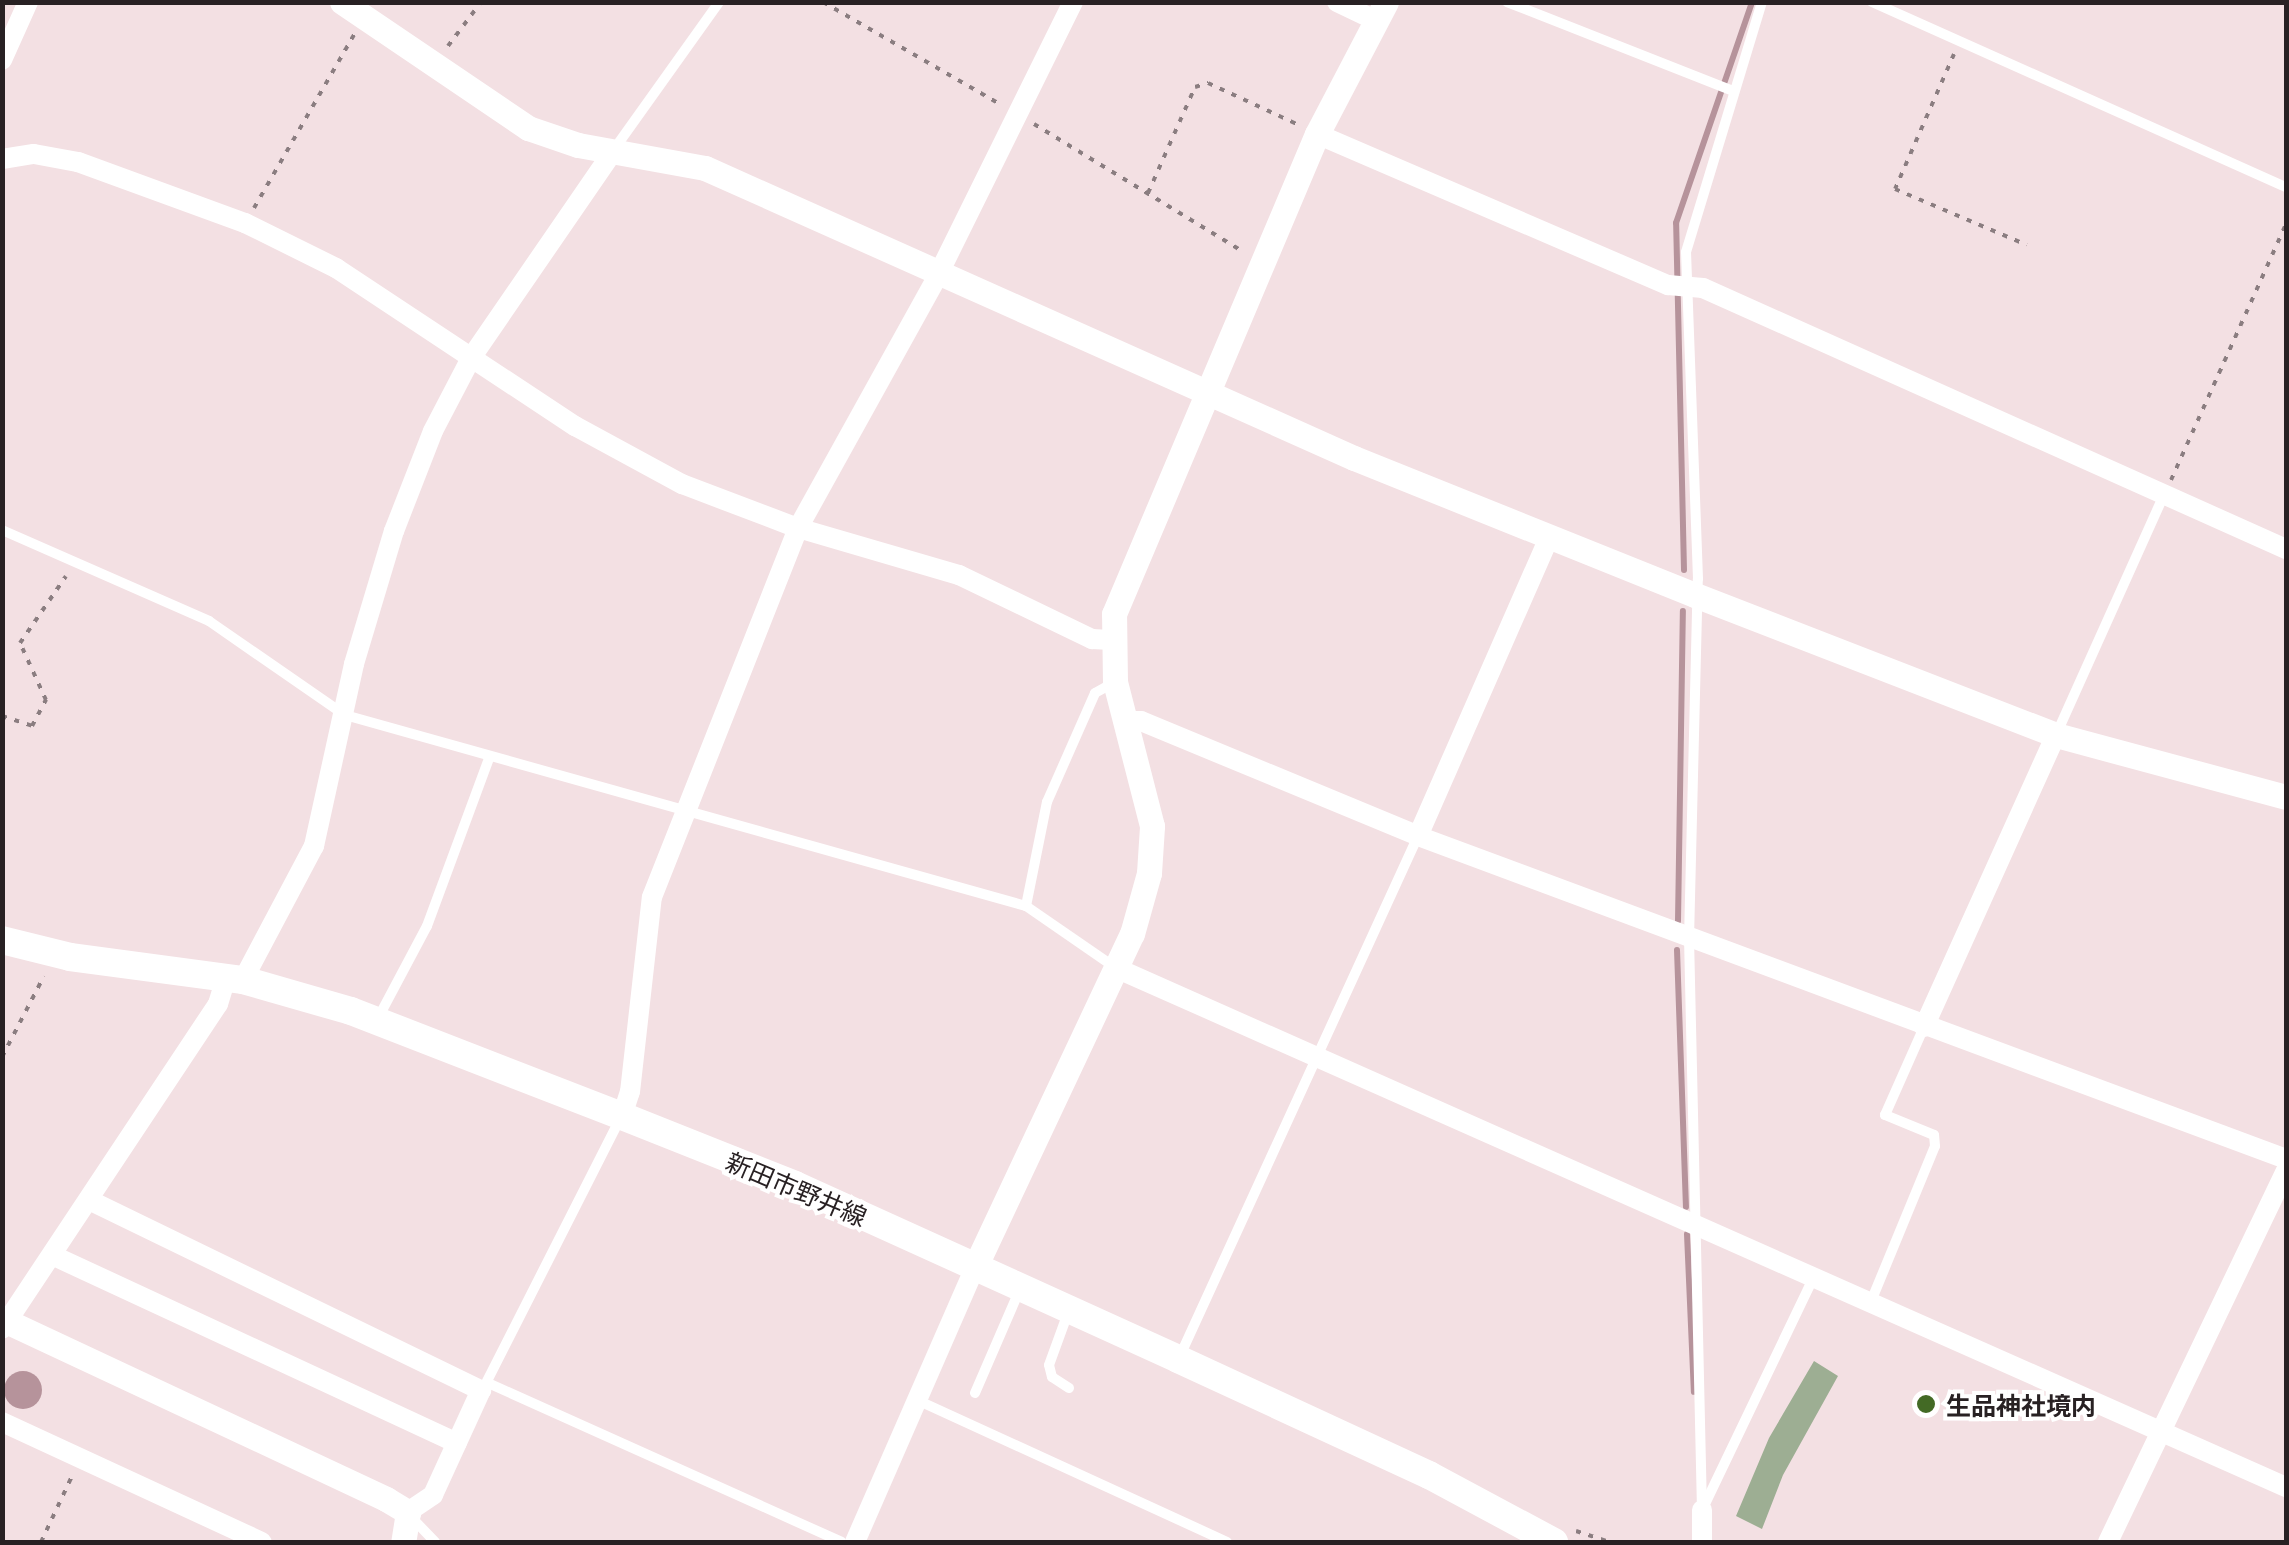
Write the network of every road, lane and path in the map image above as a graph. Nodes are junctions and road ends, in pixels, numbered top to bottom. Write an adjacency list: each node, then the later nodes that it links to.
1 (28, 2): 15 (street)
2 (342, 2): 13 (street)
3 (481, 2): 16 (path)
4 (720, 2): 20 (lane)
5 (822, 2): 18 (path)
6 (1073, 2): 18 (street)
7 (1337, 2): 12 (street)
8 (1508, 2): 11 (lane)
9 (1762, 2): 17 (lane)
10 (1872, 2): 14 (lane)
11 (1532, 6): 17 (lane)
12 (1382, 12): 19 (street)
13 (364, 18): 16 (street); 24 (path)
14 (1959, 42): 22 (lane); 26 (path)
15 (2, 60)
16 (433, 66): 20 (street)
17 (1730, 90): 29 (lane)
18 (1020, 116): 23 (path); 28 (street)
19 (1317, 134): 23 (path); 27 (street); 29 (street)
20 (614, 150): 28 (street); 30 (street)
21 (2, 159): 24 (street)
22 (2286, 187)
23 (1148, 194): 27 (path)
24 (245, 223): 30 (street)
25 (2286, 224): 32 (path)
26 (2027, 245)
27 (1265, 265): 31 (street)
28 (938, 275): 31 (street); 33 (street)
29 (1678, 286): 32 (street); 38 (lane)
30 (470, 358): 33 (street); 41 (street)
31 (1210, 395): 35 (street); 39 (street)
32 (2165, 494): 36 (street); 44 (lane)
33 (798, 528): 39 (street); 47 (street)
34 (2, 530): 37 (lane)
35 (1550, 536): 38 (street); 48 (street)
36 (2286, 549)
37 (73, 560): 41 (lane); 42 (path)
38 (1695, 595): 44 (street); 50 (lane)
39 (1111, 640): 40 (street)
40 (1115, 682): 43 (street); 49 (lane)
41 (345, 715): 45 (lane); 54 (street)
42 (2, 716)
43 (1124, 721): 48 (street); 53 (street)
44 (2056, 735): 46 (street); 56 (street)
45 (490, 756): 47 (lane); 55 (lane)
46 (2286, 797)
47 (684, 812): 49 (lane); 59 (street)
48 (1418, 836): 50 (street); 57 (lane)
49 (1026, 906): 53 (lane)
50 (1689, 939): 56 (street); 63 (lane)
51 (2, 940): 52 (main road, 新田市野井線)
52 (52, 953): 54 (main road, 新田市野井線); 58 (path)
53 (1116, 968): 57 (street); 65 (street)
54 (234, 979): 55 (main road, 新田市野井線); 62 (street)
55 (376, 1020): 59 (main road, 新田市野井線)
56 (1924, 1027): 60 (street); 68 (lane)
57 (1313, 1056): 63 (street); 71 (lane)
58 (2, 1057)
59 (622, 1116): 65 (main road, 新田市野井線); 72 (lane)
60 (2286, 1160)
61 (2286, 1171): 77 (street)
62 (89, 1200): 64 (street); 72 (street)
63 (1696, 1224): 66 (street); 81 (lane)
64 (54, 1256): 70 (street); 78 (street)
65 (976, 1267): 67 (main road, 新田市野井線); 75 (street)
66 (1814, 1275): 68 (street); 81 (lane)
67 (1020, 1288): 69 (main road, 新田市野井線); 74 (lane)
68 (1872, 1300): 77 (street)
69 (1069, 1310): 71 (main road, 新田市野井線); 73 (lane)
70 (4, 1323): 82 (street)
71 (1178, 1359): 83 (main road, 新田市野井線)
72 (484, 1386): 78 (street); 88 (lane)
73 (1068, 1388)
74 (975, 1394)
75 (917, 1400): 89 (street); 90 (lane)
76 (2, 1422): 79 (street)
77 (2164, 1430): 80 (street); 93 (street)
78 (457, 1443): 82 (street)
79 (80, 1458): 84 (path); 85 (street)
80 (2286, 1487)
81 (1702, 1510): 92 (street)
82 (408, 1512): 86 (street); 87 (lane)
83 (1553, 1538): 91 (path)
84 (41, 1542)
85 (262, 1542)
86 (403, 1542)
87 (435, 1542)
88 (840, 1542)
89 (855, 1542)
90 (1226, 1542)
91 (1609, 1542)
92 (1702, 1542)
93 (2108, 1542)

